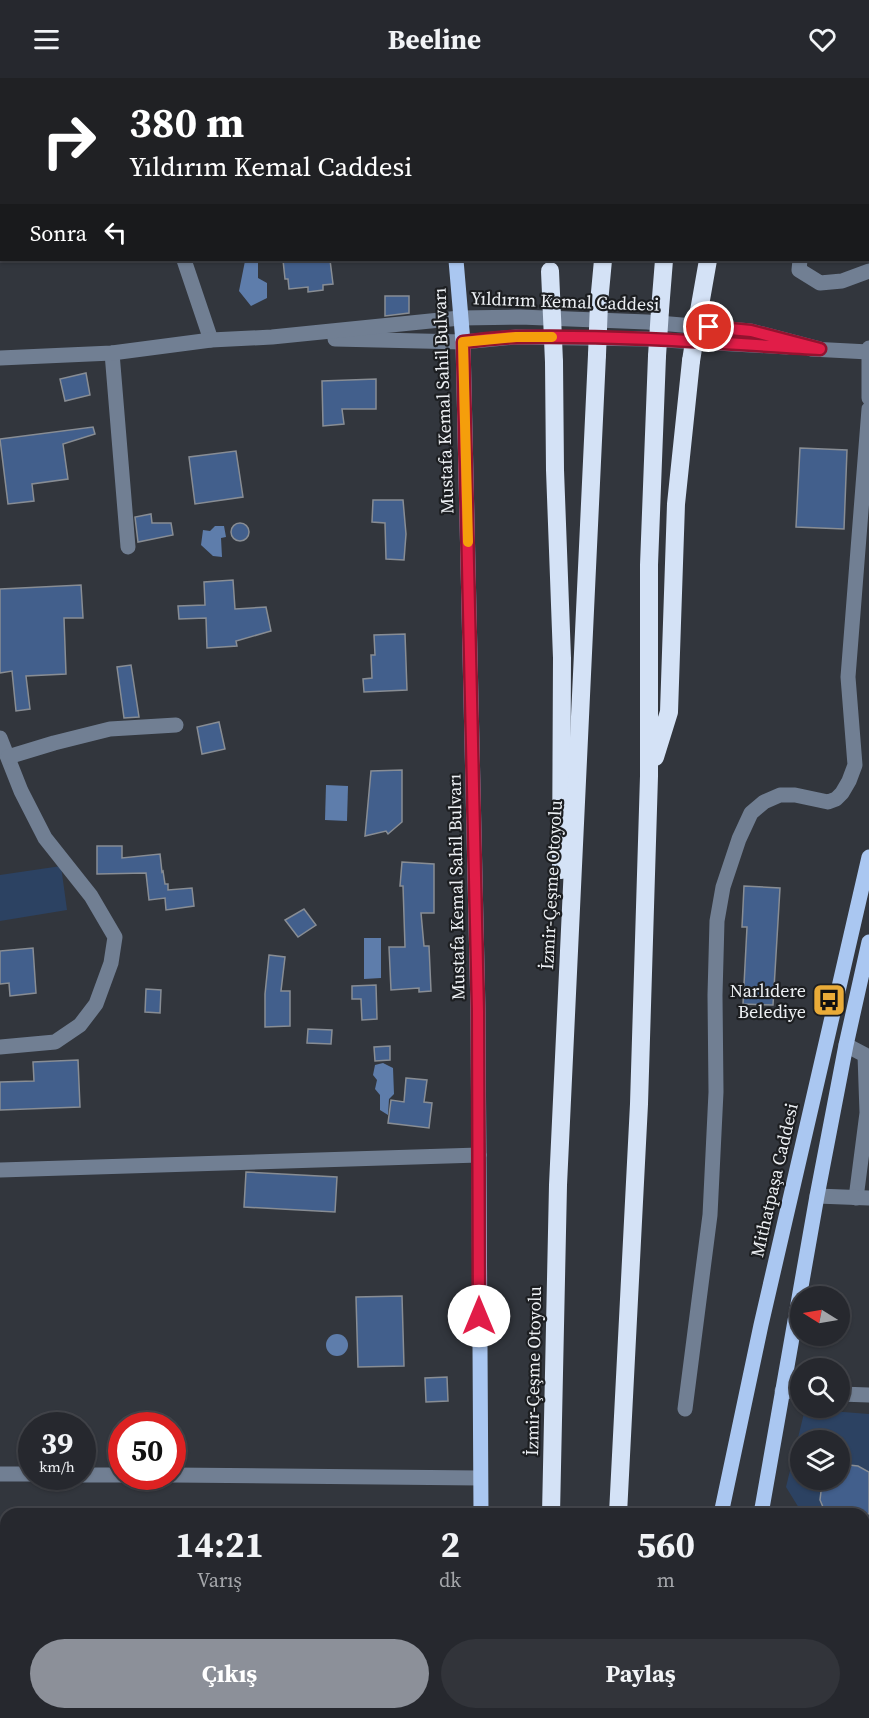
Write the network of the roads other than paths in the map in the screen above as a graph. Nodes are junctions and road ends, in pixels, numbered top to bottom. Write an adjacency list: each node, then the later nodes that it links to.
1 (184, 261): 11 (street)
2 (456, 261): 9 (main road, Mustafa Kemal Sahil Bulvarı)
3 (603, 261): 30 (highway, İzmir-Çeşme Otoyolu, bridge)
4 (664, 261): 23 (highway, bridge)
5 (708, 261): 23 (highway, bridge)
6 (800, 261): 8 (street)
7 (550, 266): 30 (highway, bridge)
8 (869, 271)
9 (460, 318): 10 (street, Yıldırım Kemal Caddesi); 12 (main road, Mustafa Kemal Sahil Bulvarı); 13 (street, Yıldırım Kemal Caddesi)
10 (272, 337): 11 (street, Yıldırım Kemal Caddesi); 12 (street, Yıldırım Kemal Caddesi)
11 (211, 340): 15 (street, Yıldırım Kemal Caddesi)
12 (463, 342): 13 (street, Yıldırım Kemal Caddesi); 28 (main road, Mustafa Kemal Sahil Bulvarı)
13 (820, 349): 14 (street, Yıldırım Kemal Caddesi)
14 (869, 351): 17 (street)
15 (112, 353): 16 (street, Yıldırım Kemal Caddesi); 19 (street)
16 (0, 358)
17 (869, 398)
18 (869, 409): 37 (street)
19 (128, 547)
20 (176, 725): 22 (street)
21 (0, 738): 22 (street)
22 (8, 757): 27 (street)
23 (649, 776): 44 (highway)
24 (869, 857): 45 (main road, Mithatpaşa Caddesi)
25 (869, 942): 26 (main road)
26 (846, 1045): 31 (main road); 32 (street)
27 (0, 1047)
28 (479, 1155): 29 (street); 41 (main road, Mustafa Kemal Sahil Bulvarı)
29 (0, 1170)
30 (558, 1185): 43 (highway, İzmir-Çeşme Otoyolu)
31 (817, 1196): 32 (street); 33 (main road)
32 (863, 1198)
33 (782, 1390): 34 (street); 46 (main road)
34 (790, 1391)
35 (850, 1394): 36 (street)
36 (869, 1395)
37 (685, 1408)
38 (0, 1474): 39 (street)
39 (18, 1474)
40 (186, 1475): 41 (street)
41 (480, 1478): 42 (main road, Mustafa Kemal Sahil Bulvarı)
42 (481, 1508)
43 (551, 1508)
44 (618, 1508)
45 (722, 1508)
46 (763, 1508)

